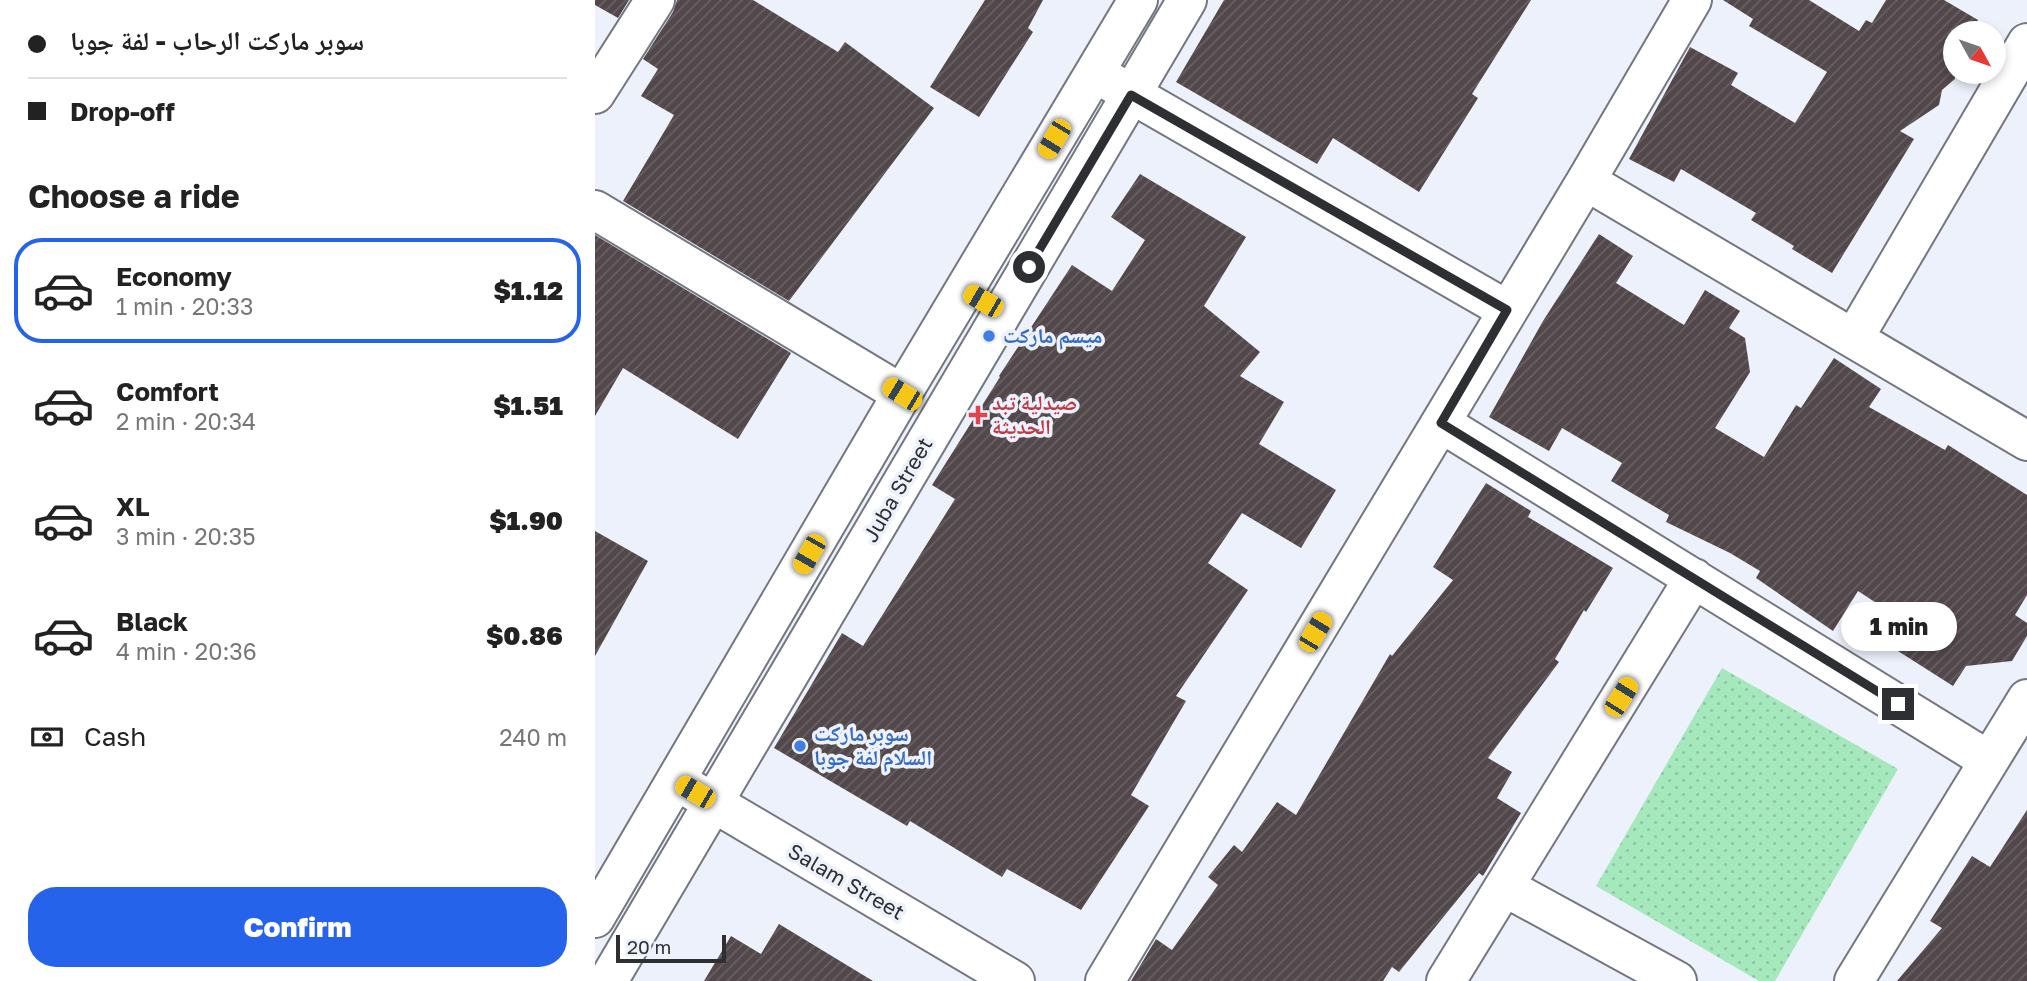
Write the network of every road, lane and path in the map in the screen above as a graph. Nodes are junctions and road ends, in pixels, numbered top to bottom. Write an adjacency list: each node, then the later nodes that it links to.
1 (655, 0): 7 (street)
2 (1137, 0): 6 (street)
3 (1188, 0): 8 (street, Juba Street)
4 (1692, 0): 9 (street)
5 (2027, 43): 14 (street)
6 (1094, 72): 8 (street); 11 (street)
7 (595, 94)
8 (1131, 95): 12 (street); 13 (street, Juba Street)
9 (1586, 181): 12 (street); 14 (street)
10 (595, 210): 15 (street)
11 (964, 290): 13 (street); 15 (street)
12 (1507, 310): 16 (street)
13 (1002, 313): 22 (street, Juba Street)
14 (1854, 338): 17 (street)
15 (902, 394): 21 (street)
16 (1441, 423): 18 (street); 27 (street)
17 (2027, 441)
18 (1694, 578): 20 (street); 23 (street)
19 (2027, 699): 20 (street)
20 (1988, 760): 30 (street)
21 (676, 782): 22 (street, Salam Street); 24 (street)
22 (714, 803): 25 (street, Juba Street); 26 (street, Salam Street)
23 (1505, 887): 28 (street); 29 (street)
24 (595, 918)
25 (608, 981)
26 (1016, 981)
27 (1105, 981)
28 (1446, 981)
29 (1677, 981)
30 (1854, 981)

